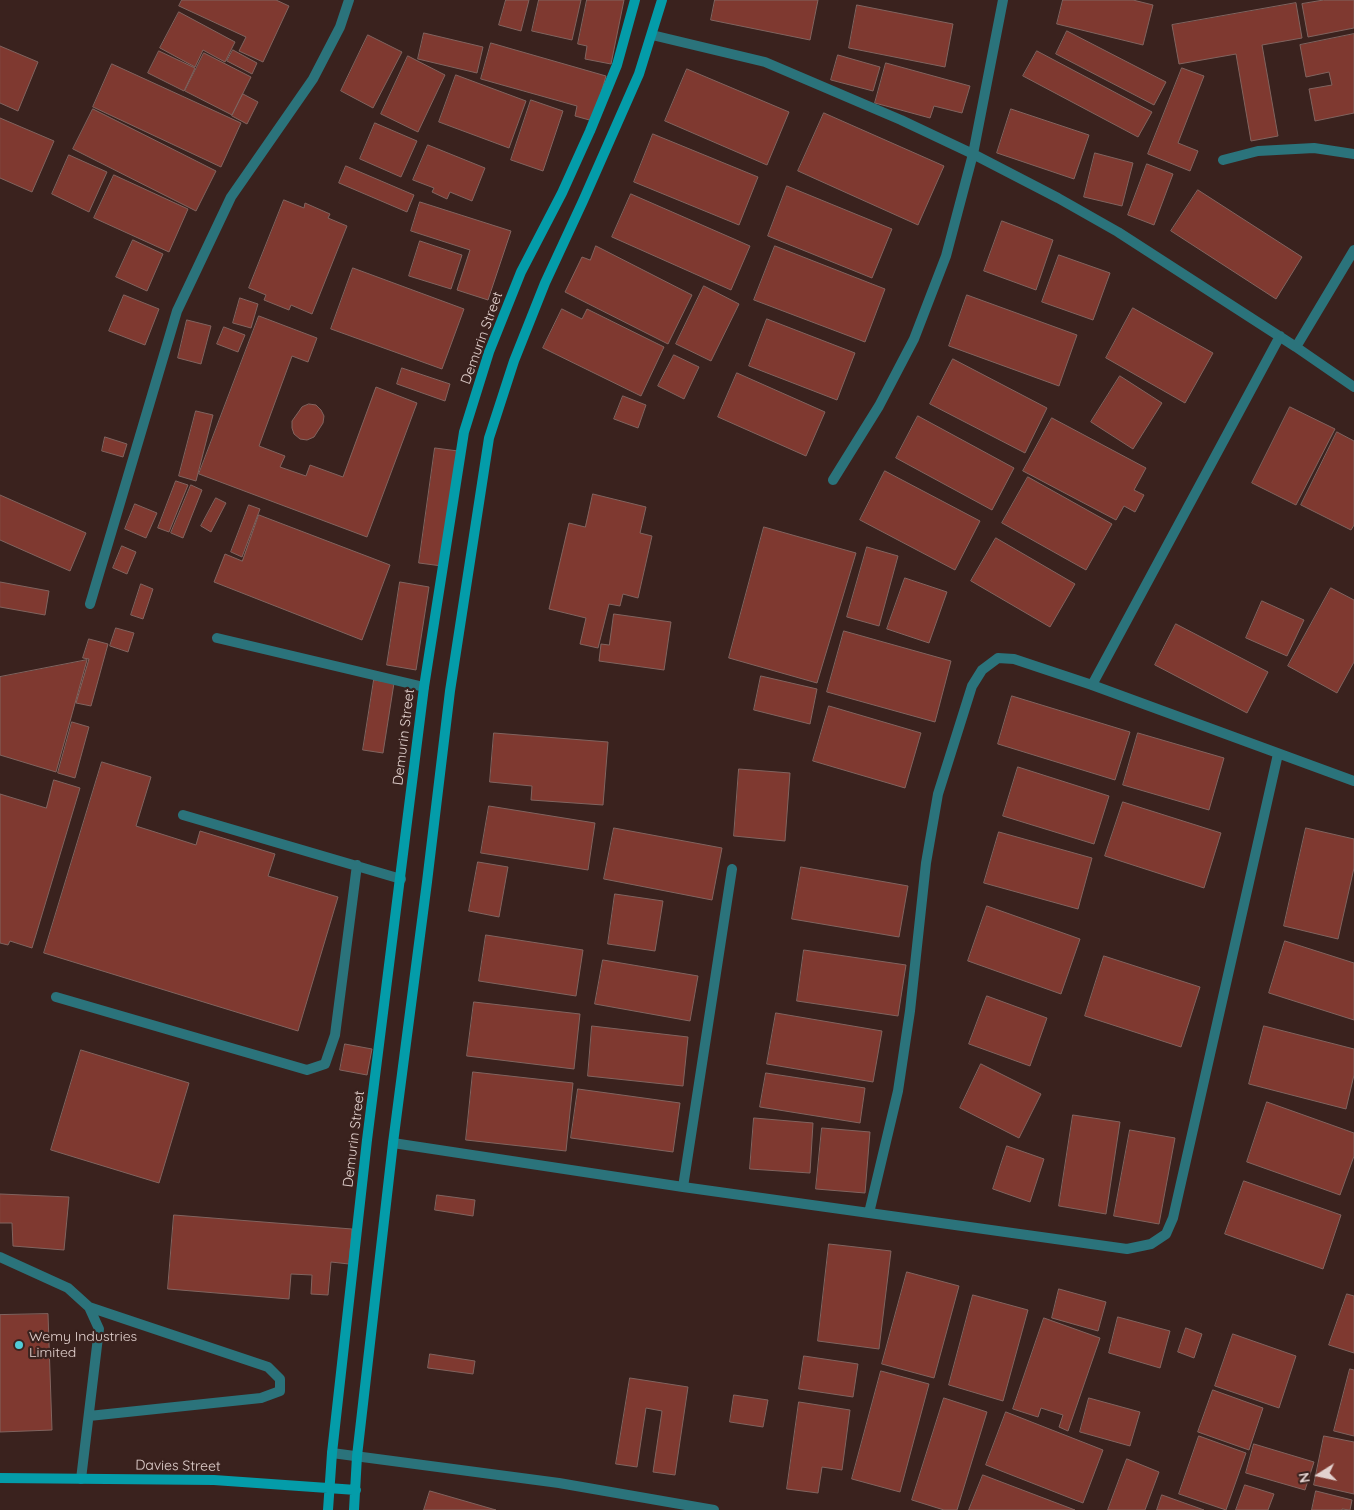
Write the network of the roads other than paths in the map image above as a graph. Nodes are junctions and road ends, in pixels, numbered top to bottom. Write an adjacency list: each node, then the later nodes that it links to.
1 (348, 0): 14 (street)
2 (635, 0): 17 (street, Demurin Street)
3 (662, 0): 5 (street)
4 (1003, 0): 6 (street)
5 (652, 35): 6 (street); 25 (street)
6 (973, 154): 10 (street); 13 (street)
7 (1354, 154): 8 (street)
8 (1223, 160)
9 (1354, 250): 11 (street)
10 (1280, 336): 11 (street); 16 (street)
11 (1296, 346): 12 (street)
12 (1354, 387)
13 (833, 480)
14 (90, 604)
15 (217, 638): 17 (street)
16 (1092, 686): 18 (street); 27 (street)
17 (424, 687): 23 (street, Demurin Street)
18 (1278, 754): 19 (street); 27 (street)
19 (1354, 780)
20 (182, 815): 21 (street)
21 (357, 865): 23 (street); 24 (street)
22 (732, 869): 26 (street)
23 (401, 878): 31 (street, Demurin Street)
24 (56, 997)
25 (393, 1143): 26 (street); 32 (street)
26 (683, 1187): 27 (street)
27 (869, 1213)
28 (0, 1257): 29 (street)
29 (89, 1307): 30 (street); 30 (street)
30 (89, 1416): 34 (street)
31 (332, 1453): 32 (street); 35 (street, Demurin Street)
32 (357, 1456): 36 (street); 39 (street)
33 (0, 1478): 34 (street, Davies Street)
34 (82, 1479): 35 (street, Davies Street)
35 (330, 1488): 36 (street, Davies Street); 37 (street, Demurin Street)
36 (356, 1490): 38 (street)
37 (328, 1510)
38 (354, 1510)
39 (714, 1510)

